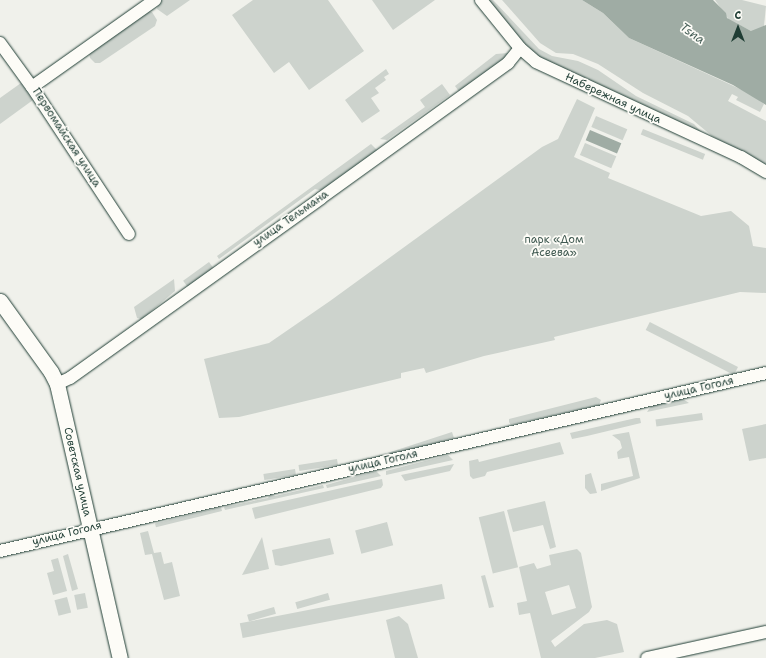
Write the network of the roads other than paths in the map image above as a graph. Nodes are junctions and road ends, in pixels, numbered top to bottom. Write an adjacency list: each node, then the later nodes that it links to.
1 (155, 0): 5 (street)
2 (481, 0): 4 (street, Набережная улица)
3 (0, 43): 5 (street, Первомайская улица)
4 (520, 48): 6 (street, Набережная улица); 10 (street, улица Тельмана)
5 (32, 87): 7 (street, Первомайская улица)
6 (766, 172)
7 (129, 234)
8 (0, 301): 10 (main road, Советская улица)
9 (766, 374): 11 (street, улица Гоголя)
10 (57, 384): 11 (main road, Советская улица)
11 (90, 529): 12 (street, улица Гоголя); 15 (main road, Советская улица)
12 (0, 551)
13 (766, 632): 14 (street)
14 (673, 655): 16 (street)
15 (120, 658)
16 (647, 658)

